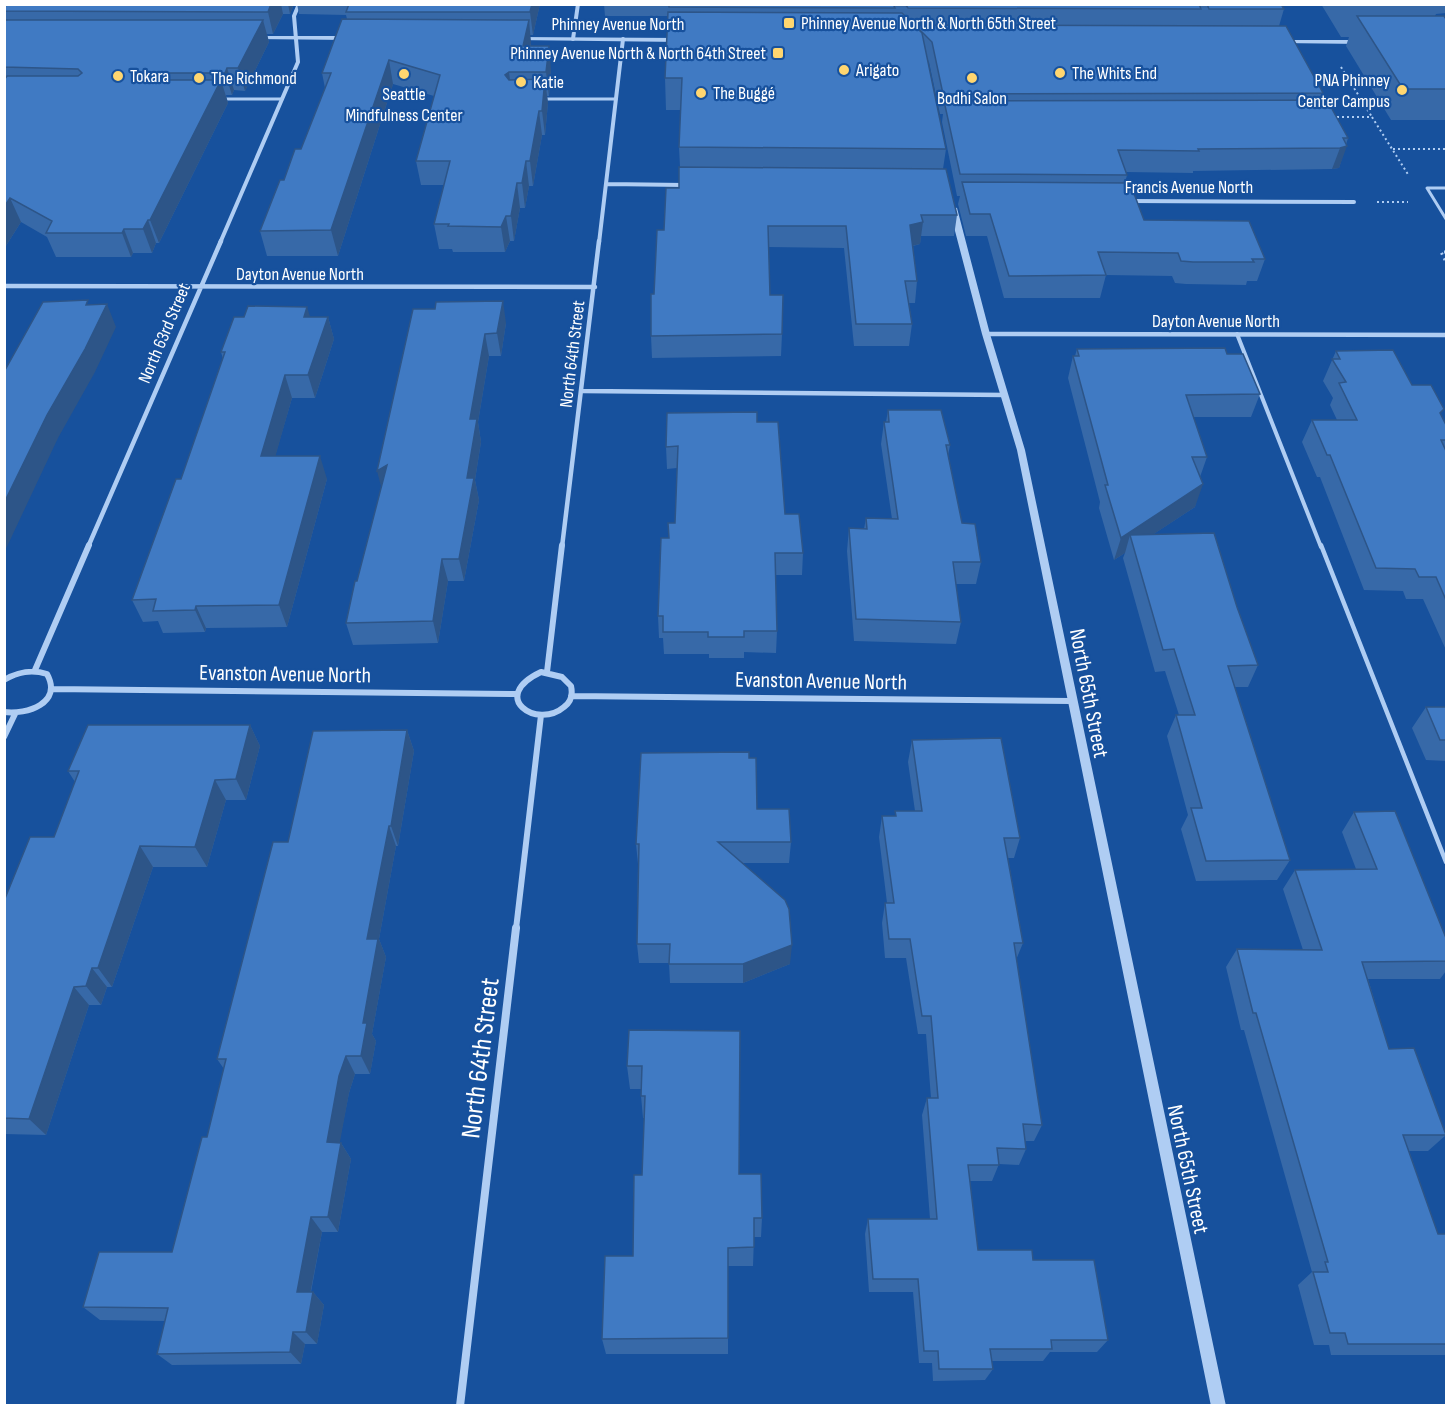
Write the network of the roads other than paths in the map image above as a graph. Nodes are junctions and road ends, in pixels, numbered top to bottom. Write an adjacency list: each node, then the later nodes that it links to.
1 (299, 4): 4 (street, North 63rd Street)
2 (578, 4): 7 (street)
3 (249, 38): 4 (street)
4 (295, 38): 5 (street); 13 (street, North 63rd Street)
5 (360, 39)
6 (514, 39): 7 (street, Phinney Avenue North)
7 (573, 39): 8 (street, Phinney Avenue North)
8 (623, 39): 9 (street, Phinney Avenue North); 15 (street, North 64th Street)
9 (695, 40)
10 (1269, 42): 11 (street)
11 (1369, 42)
12 (219, 99): 13 (lane)
13 (282, 99): 24 (street, North 63rd Street)
14 (543, 99): 15 (lane)
15 (616, 99): 16 (street, North 64th Street)
16 (607, 184): 17 (street); 25 (street, North 64th Street)
17 (687, 185)
18 (1446, 188): 22 (lane)
19 (951, 200): 26 (street, North 65th Street)
20 (1127, 201): 21 (street, Francis Avenue North)
21 (1354, 202)
22 (1446, 219)
23 (4, 286): 24 (street, Dayton Avenue North)
24 (200, 287): 25 (street, Dayton Avenue North); 31 (street, North 63rd Street)
25 (595, 288): 29 (street, North 64th Street)
26 (986, 334): 27 (street, Dayton Avenue North); 30 (street, North 65th Street)
27 (1238, 334): 28 (street, Dayton Avenue North); 42 (lane)
28 (1446, 335)
29 (583, 391): 30 (street); 32 (street, North 64th Street)
30 (1005, 395): 37 (street, North 65th Street)
31 (35, 670): 33 (street); 34 (street)
32 (548, 672): 35 (street); 36 (street)
33 (4, 680)
34 (52, 689): 35 (street, Evanston Avenue North); 39 (street)
35 (517, 694): 40 (street)
36 (571, 696): 37 (street, Evanston Avenue North); 40 (street)
37 (1071, 701): 44 (street, North 65th Street)
38 (4, 712): 39 (street)
39 (15, 714): 41 (street)
40 (541, 715): 43 (street, North 64th Street)
41 (4, 737)
42 (1446, 862)
43 (460, 1406)
44 (1219, 1406)

